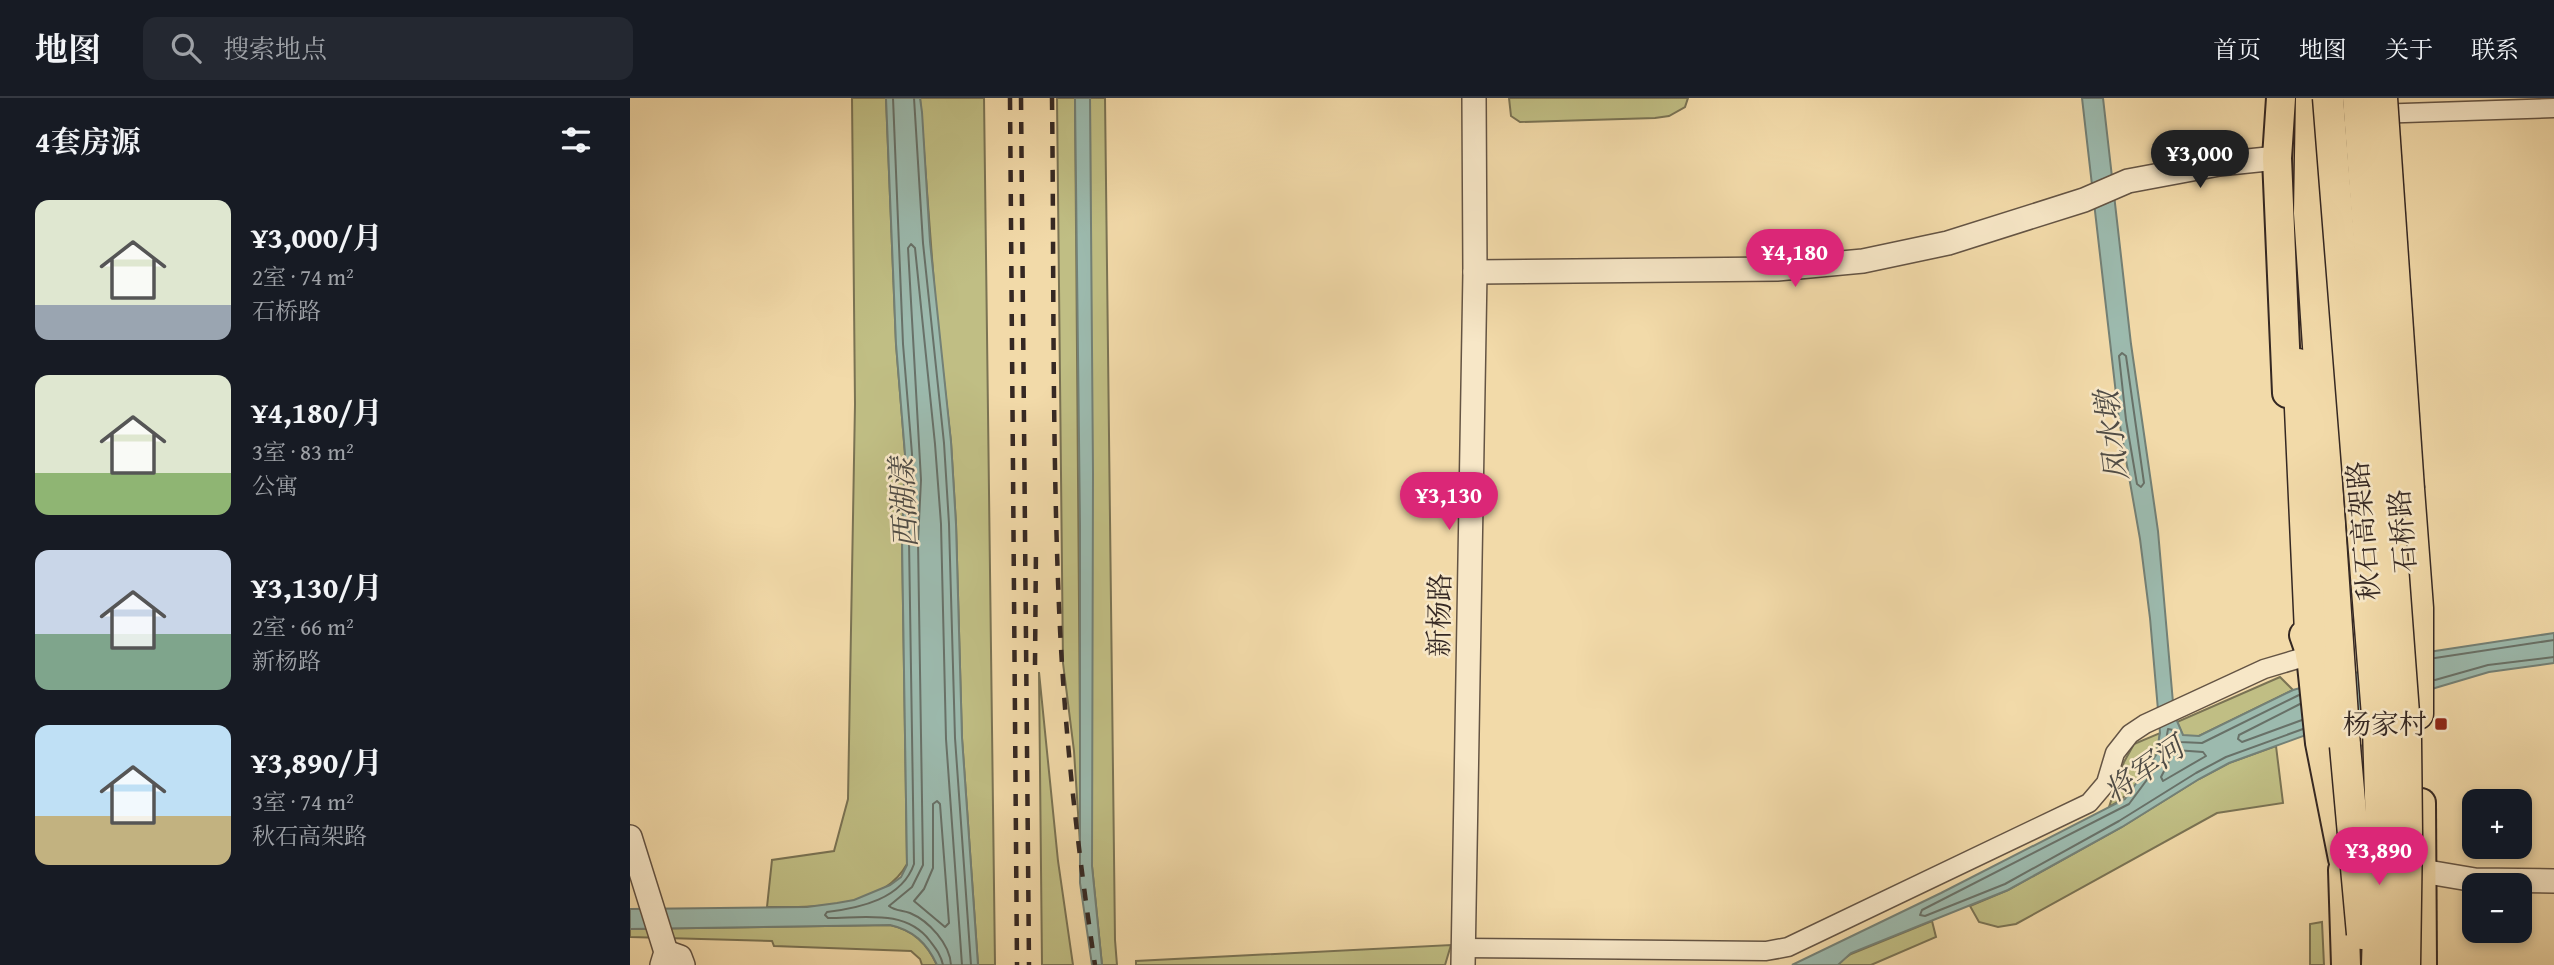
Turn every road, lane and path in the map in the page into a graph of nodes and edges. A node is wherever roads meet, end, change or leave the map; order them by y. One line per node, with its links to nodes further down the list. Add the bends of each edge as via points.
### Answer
1 (1474, 98): 10 (street, 新杨路)
2 (2281, 98): 9 (main road)
3 (2295, 98): 12 (highway, via 2293,256)
4 (2313, 98): 15 (main road, 石桥路, via 2350,634); 21 (highway, bridge, via 2311,247 2344,733)
5 (2328, 98): 22 (highway, 秋石高架路, bridge, via 2378,728)
6 (2370, 102): 7 (street); 11 (main road, 石桥路); 11 (highway, bridge, via 2409,489); 23 (highway, 秋石高架路, bridge, via 2406,740)
7 (2531, 103): 8 (street)
8 (2554, 108)
9 (2277, 158): 10 (street, via 2128,181 1948,243 1863,261 1777,269); 12 (main road, via 2295,608)
10 (1475, 272): 18 (street, 新杨路)
11 (2415, 641): 13 (highway)
12 (2312, 657): 15 (main road, via 2320,743); 18 (street, via 2264,669 2145,724 2115,753 2106,783 2089,803 1788,947)
13 (2418, 708): 16 (main road)
14 (630, 837): 19 (street)
15 (2343, 859): 16 (street); 20 (main road, 石桥路)
16 (2423, 872): 17 (street, via 2475,880); 24 (main road)
17 (2554, 881)
18 (1463, 957)
19 (670, 961)
20 (2346, 965)
21 (2366, 965)
22 (2377, 965)
23 (2404, 965)
24 (2422, 965)

